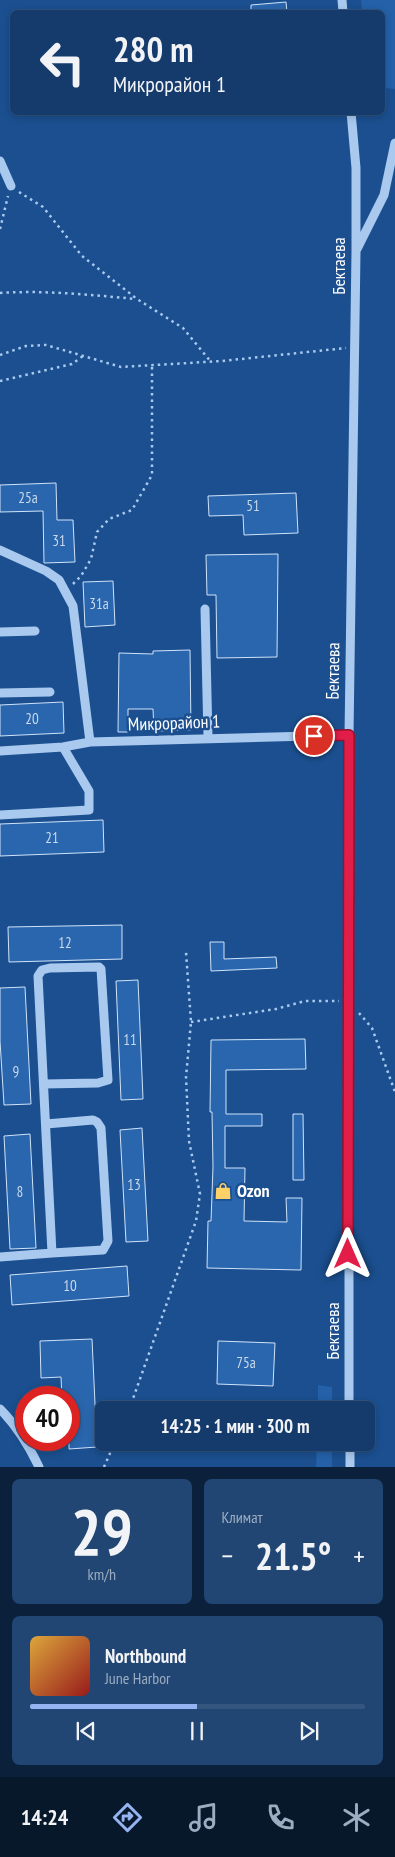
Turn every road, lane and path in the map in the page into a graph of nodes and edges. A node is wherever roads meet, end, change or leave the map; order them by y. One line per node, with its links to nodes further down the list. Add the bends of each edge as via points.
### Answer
1 (351, 115): 6 (street, Бектаева, via 356,168)
2 (395, 143): 6 (street, via 384,194)
3 (0, 162): 4 (street)
4 (11, 186): 5 (path); 8 (path, via 42,207 82,256)
5 (0, 229)
6 (356, 252): 9 (street, Бектаева)
7 (0, 293): 8 (path, via 77,294)
8 (136, 300): 12 (path, via 183,328)
9 (355, 348): 12 (path); 22 (street, Бектаева)
10 (0, 355): 11 (path, via 26,346 46,345)
11 (83, 356): 13 (path, via 121,367); 14 (path, via 72,364)
12 (211, 362): 13 (path)
13 (152, 365): 16 (path, via 152,475 132,510 109,519 97,532 91,559 81,576)
14 (0, 381)
15 (0, 550): 16 (street, via 46,571 59,580)
16 (66, 591): 24 (street, via 74,606)
17 (205, 609): 23 (street)
18 (35, 631): 19 (street)
19 (0, 632)
20 (50, 692): 21 (street)
21 (0, 693)
22 (349, 735): 23 (street, Микрорайон 1); 29 (street, Бектаева)
23 (208, 738): 24 (street, Микрорайон 1)
24 (90, 742): 25 (street, Микрорайон 1)
25 (63, 747): 26 (street, Микрорайон 1); 27 (street, via 89,791 89,810)
26 (0, 751)
27 (0, 815)
28 (186, 952): 30 (path)
29 (349, 1001): 30 (path, via 306,1001 276,1009); 32 (path, via 372,1028); 37 (street, Бектаева)
30 (190, 1022): 36 (path, via 186,1077 189,1141 200,1194 196,1221)
31 (44, 1084): 31 (street, via 38,976 42,970 50,968 99,967 108,1080); 33 (street)
32 (395, 1092)
33 (46, 1124): 34 (street); 34 (street, via 93,1120 101,1128 108,1241 103,1250)
34 (52, 1253): 35 (street)
35 (0, 1257)
36 (132, 1401)
37 (349, 1401)
38 (0, 1409): 41 (street, via 28,1446)
39 (111, 1451): 42 (path)
40 (350, 1451): 43 (street)
41 (39, 1467)
42 (104, 1467)
43 (350, 1467)

